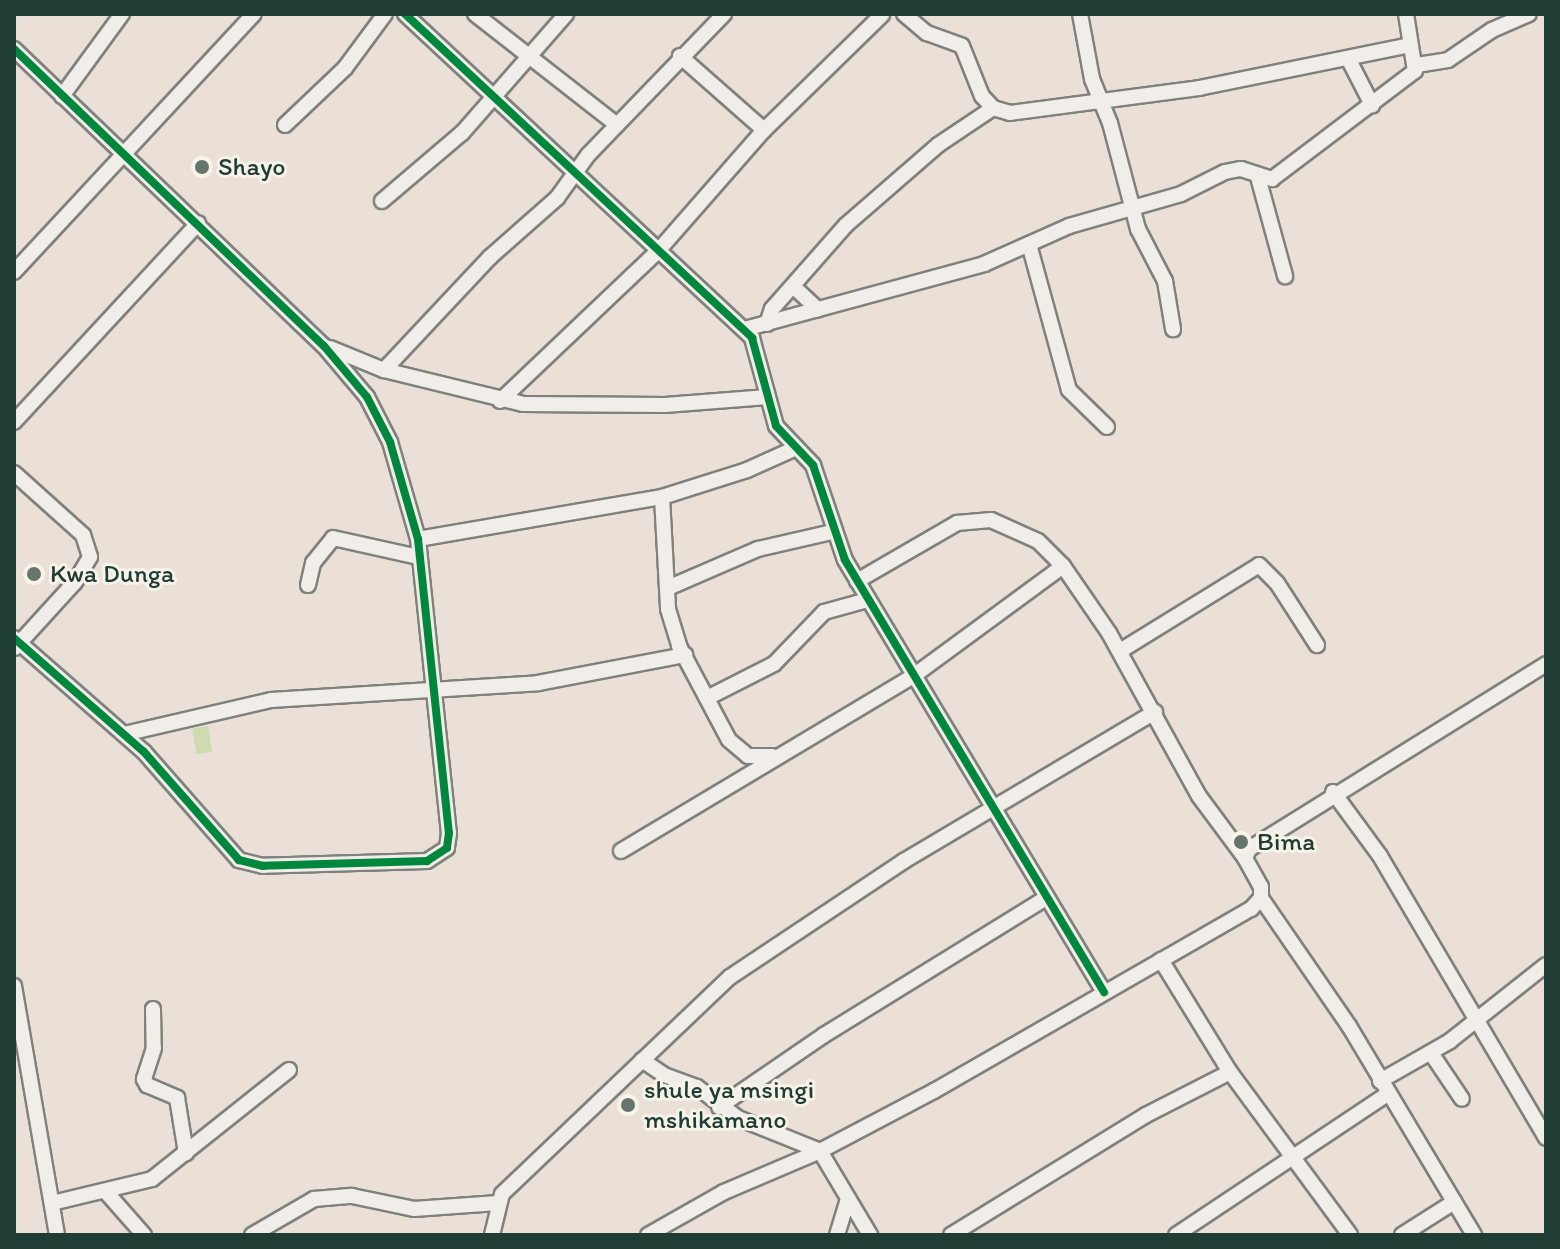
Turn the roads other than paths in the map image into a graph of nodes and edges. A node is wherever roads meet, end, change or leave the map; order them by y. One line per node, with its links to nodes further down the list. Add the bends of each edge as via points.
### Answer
1 (122, 14): 20 (street)
2 (254, 14): 28 (street)
3 (385, 14): 25 (street, via 345,68)
4 (405, 14): 21 (street)
5 (475, 14): 17 (street)
6 (566, 14): 17 (street)
7 (724, 14): 16 (street)
8 (880, 14): 9 (street); 27 (street)
9 (897, 14)
10 (904, 14): 24 (street, via 927,33 962,46 982,96)
11 (1080, 14): 22 (street)
12 (1406, 14): 14 (street)
13 (1529, 14): 19 (street, via 1492,30 1448,60)
14 (1410, 45): 18 (street); 19 (street)
15 (14, 49): 20 (street)
16 (680, 56): 26 (street); 27 (street)
17 (525, 57): 21 (street); 26 (street)
18 (1349, 60): 22 (street, via 1199,88); 23 (street)
19 (1417, 65): 23 (street)
20 (62, 96): 28 (street)
21 (494, 97): 29 (street); 31 (street, via 441,154)
22 (1099, 98): 24 (street, via 1023,112); 32 (street)
23 (1372, 105): 30 (street, via 1272,179)
24 (993, 108): 38 (street, via 938,145 846,225)
25 (285, 125)
26 (617, 125): 29 (street)
27 (764, 130): 35 (street)
28 (125, 151): 33 (street); 36 (street)
29 (576, 172): 35 (street); 44 (street, via 557,198 489,258)
30 (1258, 177): 32 (street, via 1235,170 1181,194); 37 (street)
31 (382, 201)
32 (1132, 205): 34 (street); 42 (street, via 1165,281)
33 (198, 223): 43 (street); 47 (street)
34 (1029, 244): 39 (street, via 976,266); 48 (street, via 1069,390)
35 (658, 251): 41 (street); 46 (street)
36 (14, 272)
37 (1285, 276)
38 (794, 287): 39 (street); 40 (street, via 772,309)
39 (818, 309): 40 (street)
40 (767, 324): 41 (street)
41 (745, 329): 45 (street, via 757,346)
42 (1173, 329)
43 (324, 346): 44 (street); 53 (street, via 349,372 385,433)
44 (384, 370): 46 (street)
45 (768, 397): 46 (street, via 559,407); 49 (street, via 780,432)
46 (500, 401)
47 (14, 422)
48 (1107, 427)
49 (796, 448): 51 (street); 52 (street, via 813,465)
50 (14, 473): 60 (street, via 71,523 90,548 90,563)
51 (662, 497): 53 (street); 58 (street)
52 (832, 532): 56 (street); 58 (street, via 758,549)
53 (418, 539): 54 (street)
54 (419, 557): 57 (street, via 333,538 313,563); 66 (street)
55 (1063, 566): 56 (street, via 1019,529 978,520 938,531); 62 (street); 65 (street)
56 (857, 581): 59 (street)
57 (308, 585)
58 (670, 587): 63 (street, via 668,614)
59 (868, 600): 65 (street); 67 (street, via 824,612 774,664)
60 (16, 643): 69 (street)
61 (1317, 645): 62 (street, via 1277,583 1259,565)
62 (1120, 651): 68 (street)
63 (685, 655): 66 (street, via 538,683); 67 (street)
64 (1543, 670): 71 (street)
65 (912, 677): 70 (street); 72 (street)
66 (431, 687): 69 (street, via 260,701); 69 (street, via 449,840 444,852 427,861 248,864 231,853)
67 (707, 698): 70 (street, via 741,751)
68 (1155, 712): 72 (street); 74 (street, via 1199,796)
69 (124, 734)
70 (774, 756): 73 (street)
71 (1333, 792): 74 (street, via 1249,849); 83 (street, via 1380,856)
72 (993, 807): 75 (street); 85 (street, via 739,971)
73 (621, 851)
74 (1245, 858): 76 (street, via 1261,887)
75 (1046, 898): 80 (street); 90 (street, via 824,1035)
76 (1261, 898): 77 (street, via 1251,909); 88 (street)
77 (1161, 960): 80 (street); 87 (street)
78 (1546, 965): 83 (street)
79 (14, 986): 82 (street)
80 (1104, 992): 93 (street)
81 (153, 1009): 94 (street, via 154,1048 144,1079 177,1098)
82 (19, 1021): 100 (street)
83 (1476, 1022): 84 (street); 92 (street)
84 (1431, 1053): 88 (street); 89 (street)
85 (642, 1060): 90 (street, via 697,1087); 101 (street)
86 (289, 1070): 94 (street)
87 (1230, 1072): 95 (street); 109 (street, via 1146,1115)
88 (1384, 1087): 95 (street); 99 (street)
89 (1462, 1099)
90 (719, 1107): 91 (street)
91 (783, 1133): 93 (street); 96 (street)
92 (1546, 1138)
93 (820, 1151): 96 (street); 98 (street)
94 (186, 1153): 97 (street, via 145,1183)
95 (1292, 1158): 110 (street); 111 (street)
96 (794, 1162): 106 (street, via 724,1192)
97 (107, 1193): 100 (street); 103 (street)
98 (848, 1198): 107 (street); 108 (street)
99 (1454, 1202): 112 (street); 113 (street)
100 (52, 1203): 102 (street)
101 (498, 1203): 104 (street, via 414,1209 352,1196 314,1199); 105 (street)
102 (57, 1235)
103 (144, 1235)
104 (252, 1235)
105 (492, 1235)
106 (648, 1235)
107 (837, 1235)
108 (870, 1235)
109 (951, 1235)
110 (1176, 1235)
111 (1350, 1235)
112 (1402, 1235)
113 (1474, 1235)

